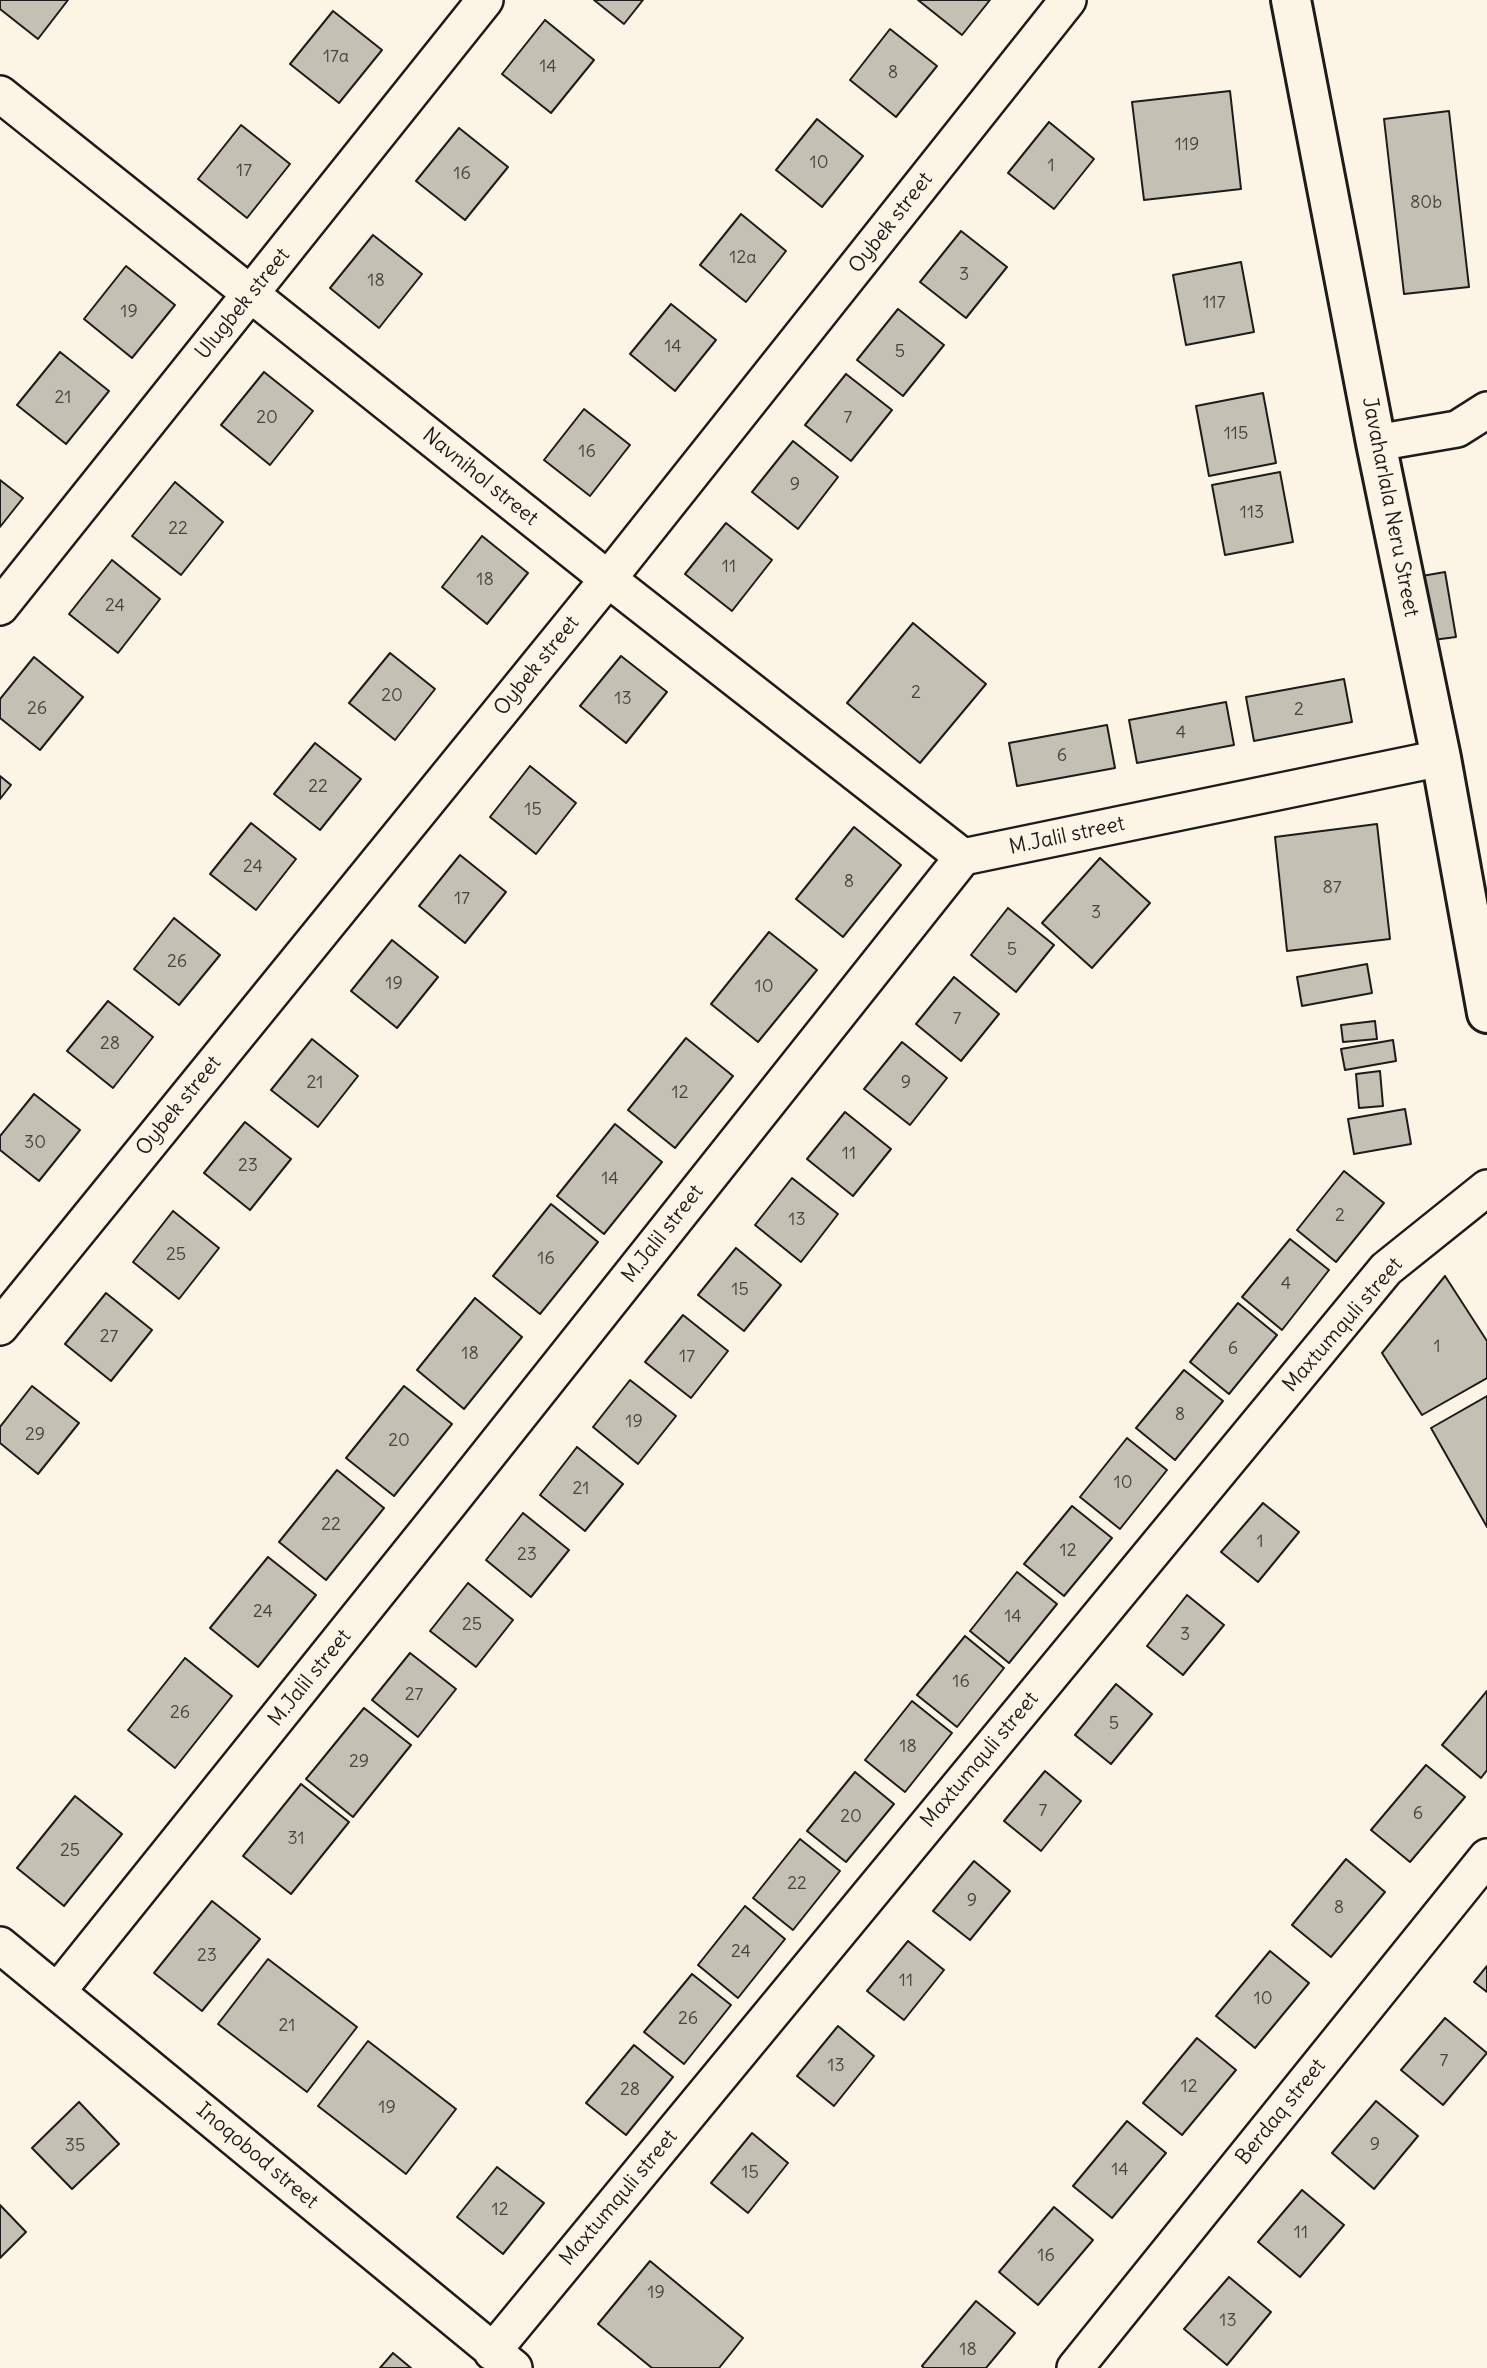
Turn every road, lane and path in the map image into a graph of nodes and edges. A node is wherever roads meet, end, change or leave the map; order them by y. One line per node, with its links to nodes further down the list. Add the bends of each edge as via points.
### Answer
1 (485, 0): 5 (street, Ulugbek street)
2 (1068, 0): 8 (street, Oybek street)
3 (1291, 0): 7 (street, Javaharlala Neru Street)
4 (0, 94): 5 (street, Navnihol street)
5 (251, 294): 8 (street, Navnihol street); 9 (street, Ulugbek street)
6 (1487, 410): 7 (street, via 1457,429)
7 (1376, 443): 10 (street, Javaharlala Neru Street)
8 (608, 579): 11 (street, Navnihol street); 14 (street, Oybek street)
9 (0, 607)
10 (1441, 758): 11 (street, M.Jalil street); 12 (street, Javaharlala Neru Street)
11 (962, 857): 17 (street, M.Jalil street)
12 (1487, 1010)
13 (1487, 1188): 18 (street, Maxtumquli street, via 1386,1269)
14 (0, 1327)
15 (1487, 1857): 19 (street, Berdaq street)
16 (0, 1945): 17 (street, Inoqobod street)
17 (57, 1992): 18 (street, Inoqobod street)
18 (507, 2364)
19 (1075, 2368)

